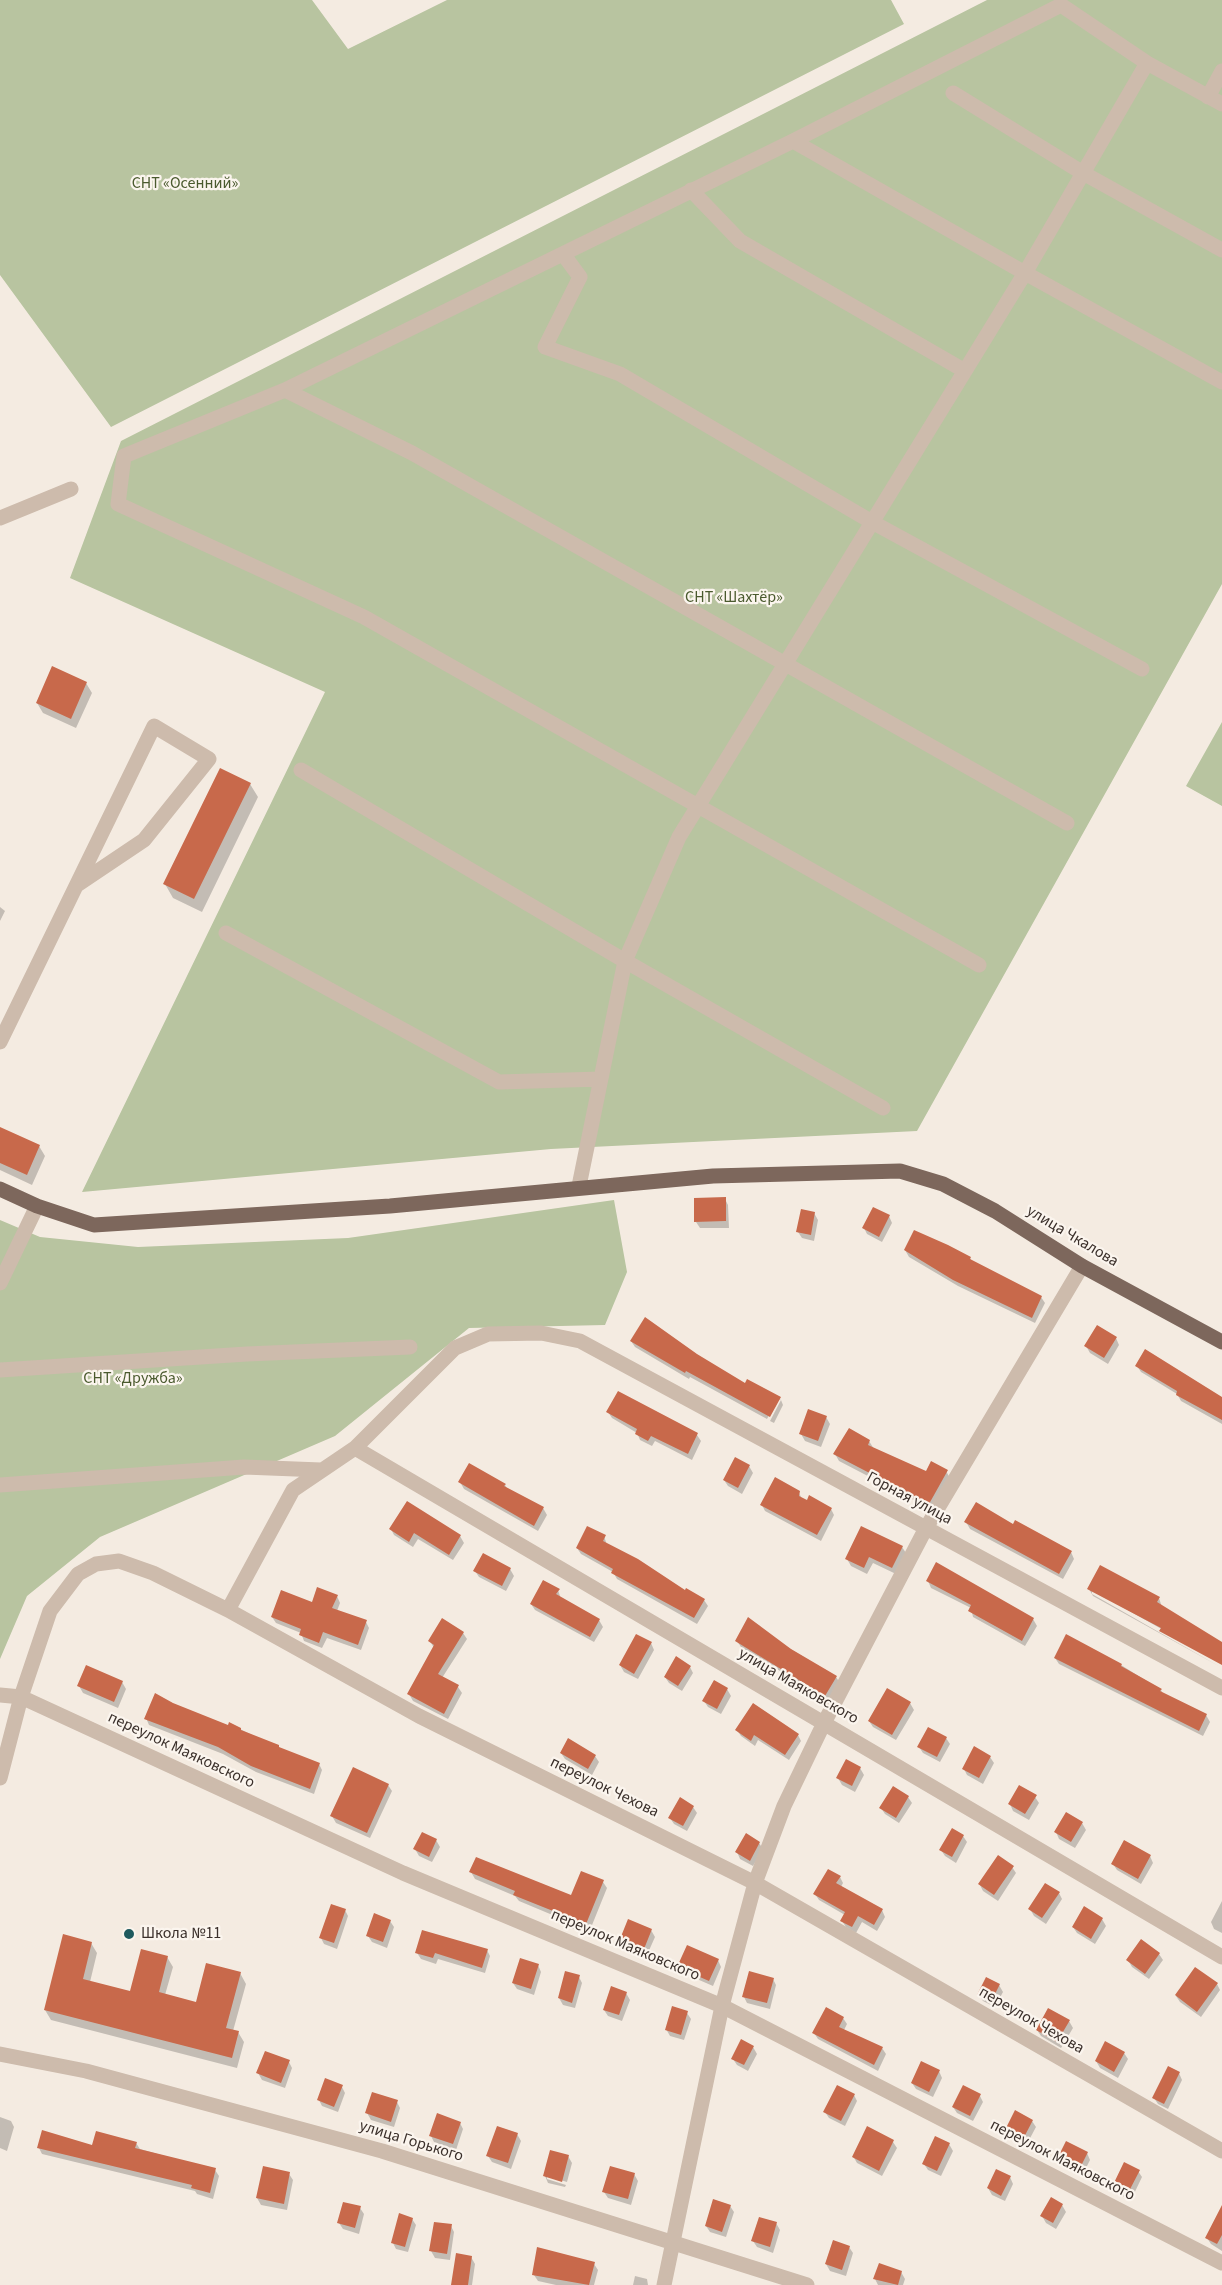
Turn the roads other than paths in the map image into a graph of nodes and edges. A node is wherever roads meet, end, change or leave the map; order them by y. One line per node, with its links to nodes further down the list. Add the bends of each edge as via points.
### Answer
1 (1147, 63): 4 (street); 5 (street, via 1061,5); 6 (street)
2 (1222, 71): 4 (street)
3 (953, 93): 6 (street)
4 (1215, 101)
5 (793, 141): 7 (street); 10 (street)
6 (1083, 173): 8 (street); 10 (street)
7 (691, 190): 9 (street); 11 (street, via 740,241)
8 (1222, 250)
9 (563, 254): 13 (street); 16 (street, via 580,278 545,348 620,374)
10 (1025, 273): 11 (street); 12 (street)
11 (965, 371): 16 (street)
12 (1222, 382)
13 (285, 390): 17 (street, via 412,453); 20 (street, via 124,456 118,504 364,617)
14 (71, 489): 15 (street)
15 (0, 518)
16 (872, 522): 17 (street); 18 (street)
17 (785, 664): 20 (street); 21 (street)
18 (1142, 669)
19 (301, 770): 24 (street)
20 (698, 806): 24 (street, via 679,837); 25 (street)
21 (1067, 823)
22 (76, 885): 22 (street, via 154,726 209,759 144,840); 26 (street)
23 (226, 933): 27 (street, via 499,1082)
24 (625, 961): 27 (street); 28 (street)
25 (979, 965)
26 (0, 1042)
27 (601, 1079): 29 (street)
28 (883, 1108)
29 (579, 1186): 31 (main road, улица Чкалова, via 390,1206 94,1225); 32 (main road, улица Чкалова, via 713,1176 900,1171 943,1184 995,1211)
30 (0, 1189): 31 (main road, улица Чкалова)
31 (37, 1206): 33 (street)
32 (1082, 1266): 34 (main road, улица Чкалова); 40 (street)
33 (0, 1283)
34 (1222, 1342)
35 (410, 1347): 36 (street)
36 (0, 1370)
37 (355, 1449): 38 (street, Горная улица); 40 (street, Горная улица, via 455,1348 488,1334 541,1333 580,1341); 45 (street, улица Маяковского)
38 (321, 1470): 39 (street, via 244,1467); 41 (street, Горная улица, via 292,1490)
39 (0, 1485)
40 (926, 1528): 42 (street, Горная улица); 45 (street)
41 (228, 1610): 44 (street, переулок Чехова, via 119,1561 96,1564 78,1574 50,1611); 47 (street, переулок Чехова, via 419,1716)
42 (1222, 1688)
43 (0, 1695): 44 (street, переулок Маяковского)
44 (21, 1698): 46 (street, переулок Чехова); 49 (street, переулок Маяковского, via 403,1874)
45 (824, 1723): 47 (street, via 784,1806); 48 (street, улица Маяковского)
46 (0, 1778)
47 (755, 1883): 49 (street); 51 (street, переулок Чехова)
48 (1222, 1957)
49 (722, 2006): 52 (street); 53 (street, переулок Маяковского)
50 (0, 2054): 52 (street, улица Горького, via 86,2071 381,2151)
51 (1222, 2151)
52 (672, 2241): 54 (street); 55 (street, улица Горького)
53 (1222, 2263)
54 (664, 2285)
55 (807, 2285)

